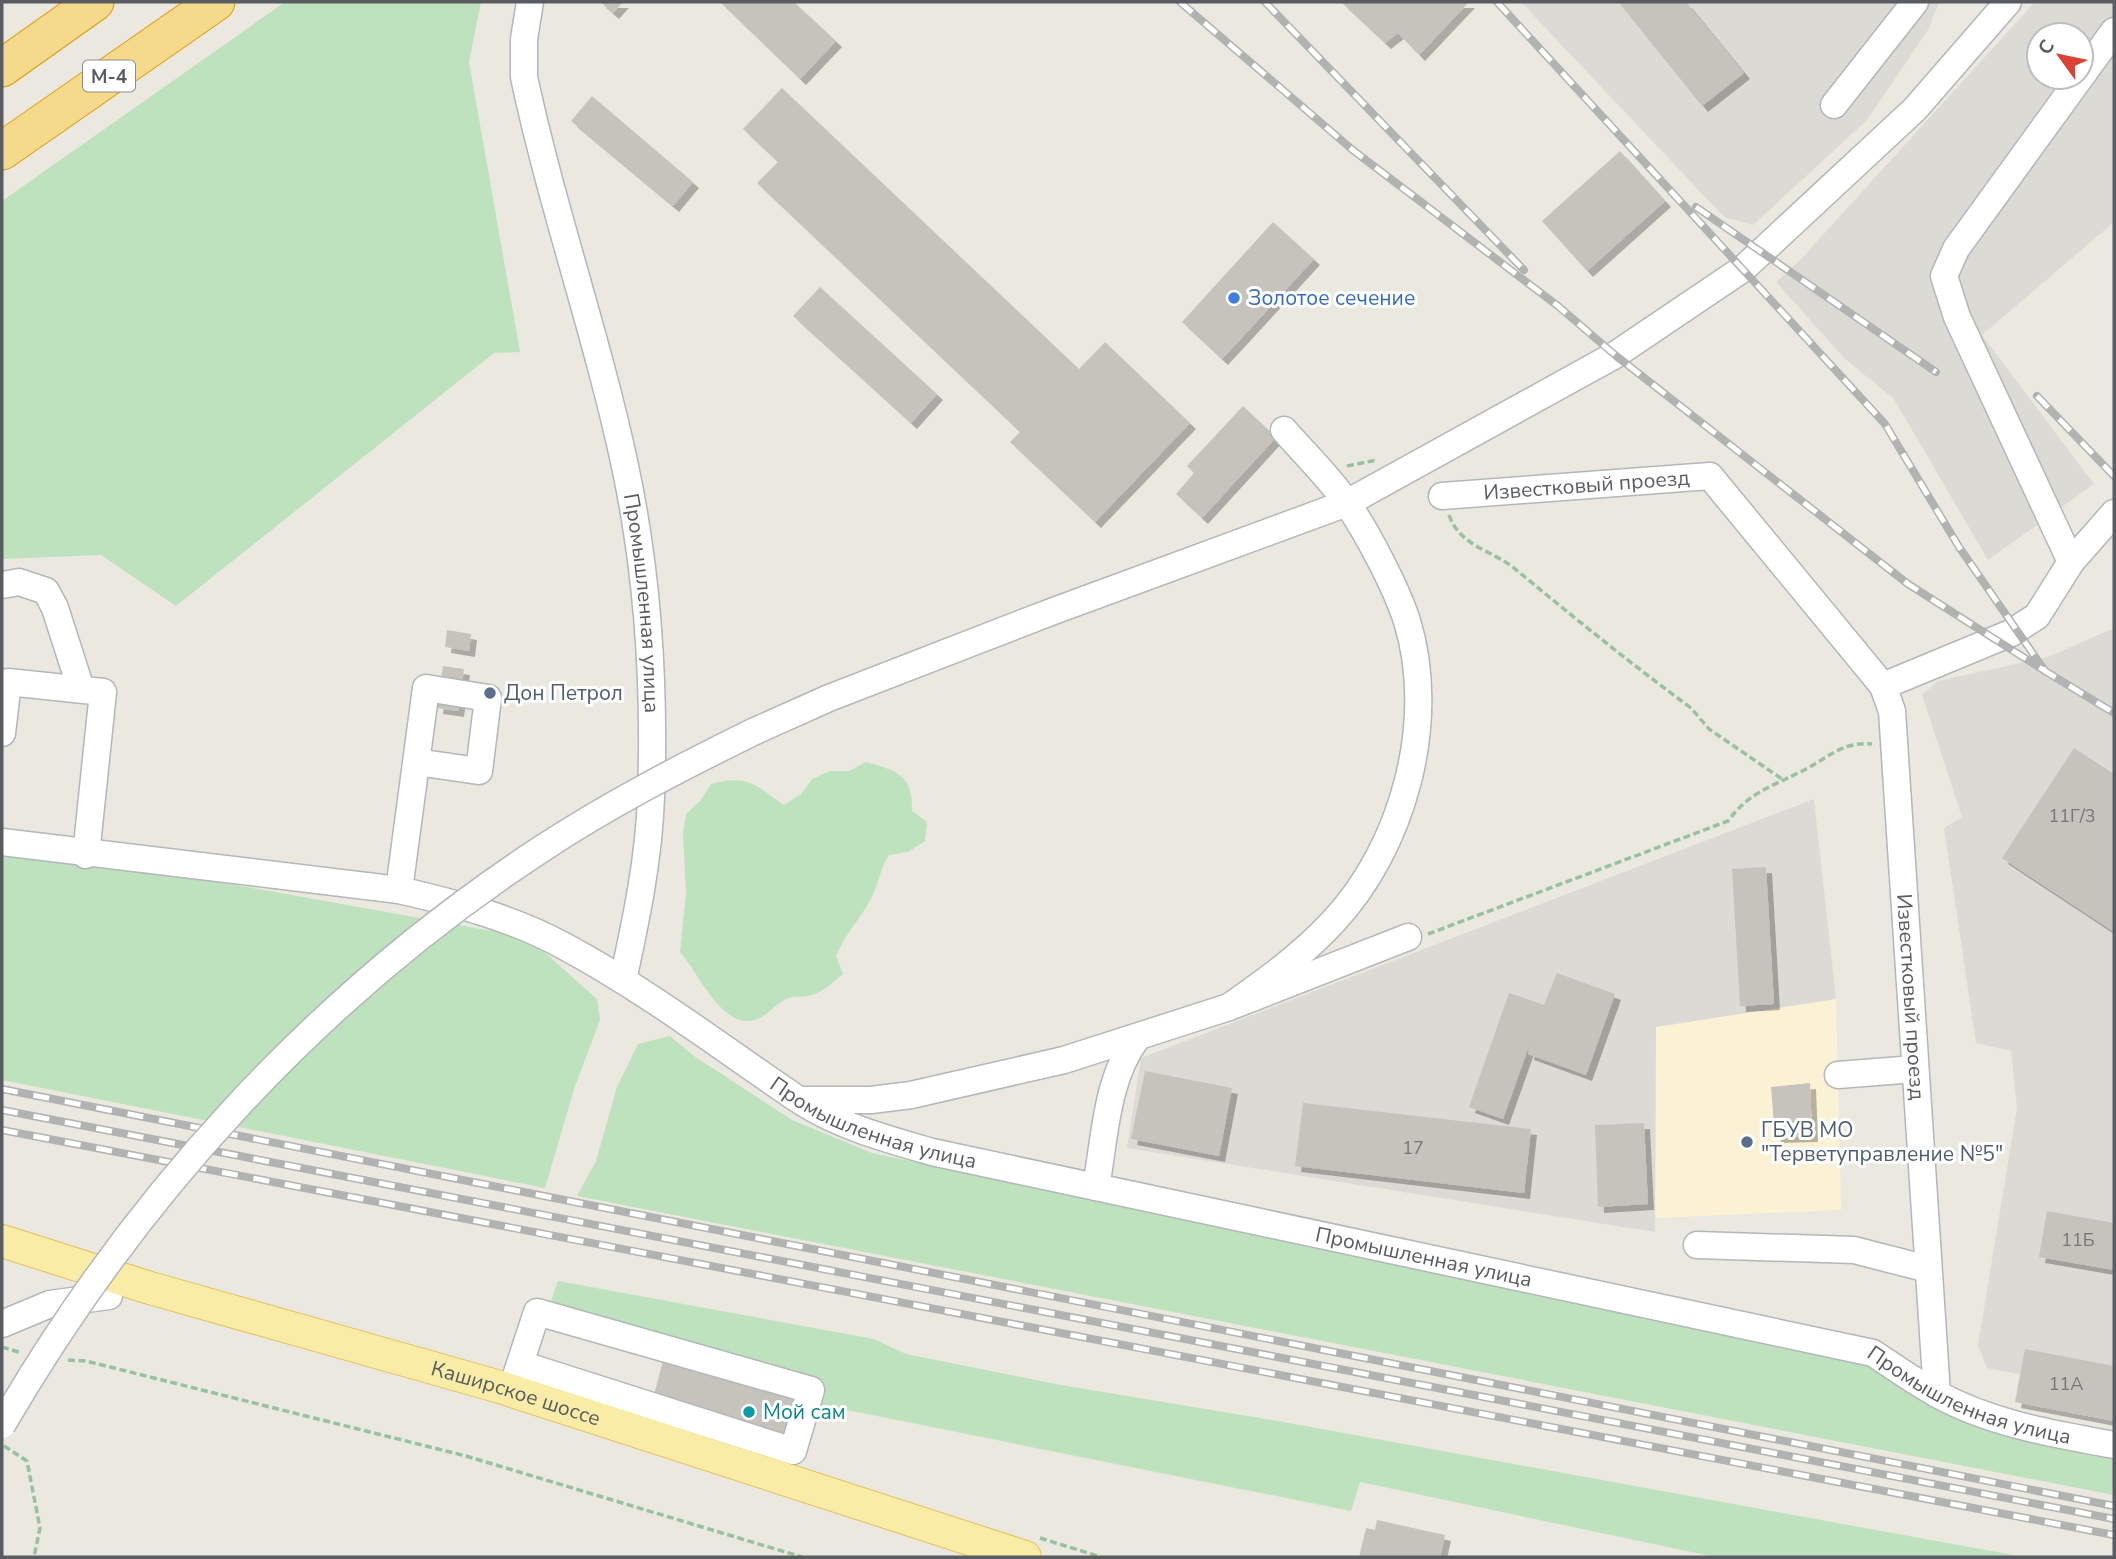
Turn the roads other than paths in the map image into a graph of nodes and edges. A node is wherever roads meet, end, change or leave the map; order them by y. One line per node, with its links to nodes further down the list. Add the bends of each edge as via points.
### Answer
1 (95, 2): 7 (highway)
2 (216, 2): 9 (highway, М-4)
3 (530, 2): 24 (street, Промышленная улица, via 524,77 625,466 651,665 651,799 644,869)
4 (1915, 2): 8 (street)
5 (2008, 2): 12 (street, via 1914,109 1744,268 1615,355)
6 (2114, 31): 14 (street, via 1956,249 1944,276 1957,317)
7 (2, 68)
8 (1835, 106)
9 (2, 151)
10 (1284, 430): 12 (street)
11 (1442, 496): 16 (street, Известковый проезд, via 1710,476)
12 (1347, 503): 25 (street, via 1395,590 1407,622 1416,673 1416,724 1407,783 1391,831 1368,875 1333,922 1289,965); 39 (street, bridge, via 829,698 661,777 540,849 427,932 330,1015 230,1114 150,1205 77,1305)
13 (2114, 513): 14 (street)
14 (2071, 562): 16 (street, via 2037,615 2017,630)
15 (2, 584): 17 (street, via 19,582 46,592)
16 (1883, 686): 27 (street, Известковый проезд, via 1892,711)
17 (81, 689): 18 (street, via 8,682); 21 (street, via 103,692)
18 (3, 720)
19 (416, 762): 22 (street)
20 (2, 842): 21 (street)
21 (86, 855): 22 (street)
22 (399, 890): 24 (street, via 511,922)
23 (1408, 937): 25 (street)
24 (623, 980): 29 (street, Промышленная улица)
25 (1229, 1007): 26 (street)
26 (1137, 1038): 29 (street, via 911,1095); 30 (street, via 1115,1076)
27 (1915, 1069): 28 (street); 34 (street, Известковый проезд)
28 (1838, 1075)
29 (798, 1100): 30 (street, Промышленная улица, via 879,1136 932,1152)
30 (1097, 1187): 38 (street, Промышленная улица, via 1873,1353)
31 (2, 1241): 37 (main road, Каширское шоссе, via 149,1288)
32 (1697, 1245): 34 (street, via 1854,1250)
33 (2, 1263): 35 (main road, Каширское шоссе)
34 (1928, 1269): 38 (street, Известковый проезд)
35 (108, 1296): 36 (street, via 50,1304); 41 (main road, Каширское шоссе, via 490,1404)
36 (2, 1324)
37 (516, 1377): 37 (street, via 537,1312 811,1390 793,1451); 42 (main road, Каширское шоссе)
38 (1937, 1394): 40 (street, Промышленная улица, via 2035,1430)
39 (2, 1425)
40 (2114, 1445)
41 (959, 1557)
42 (1025, 1557)

